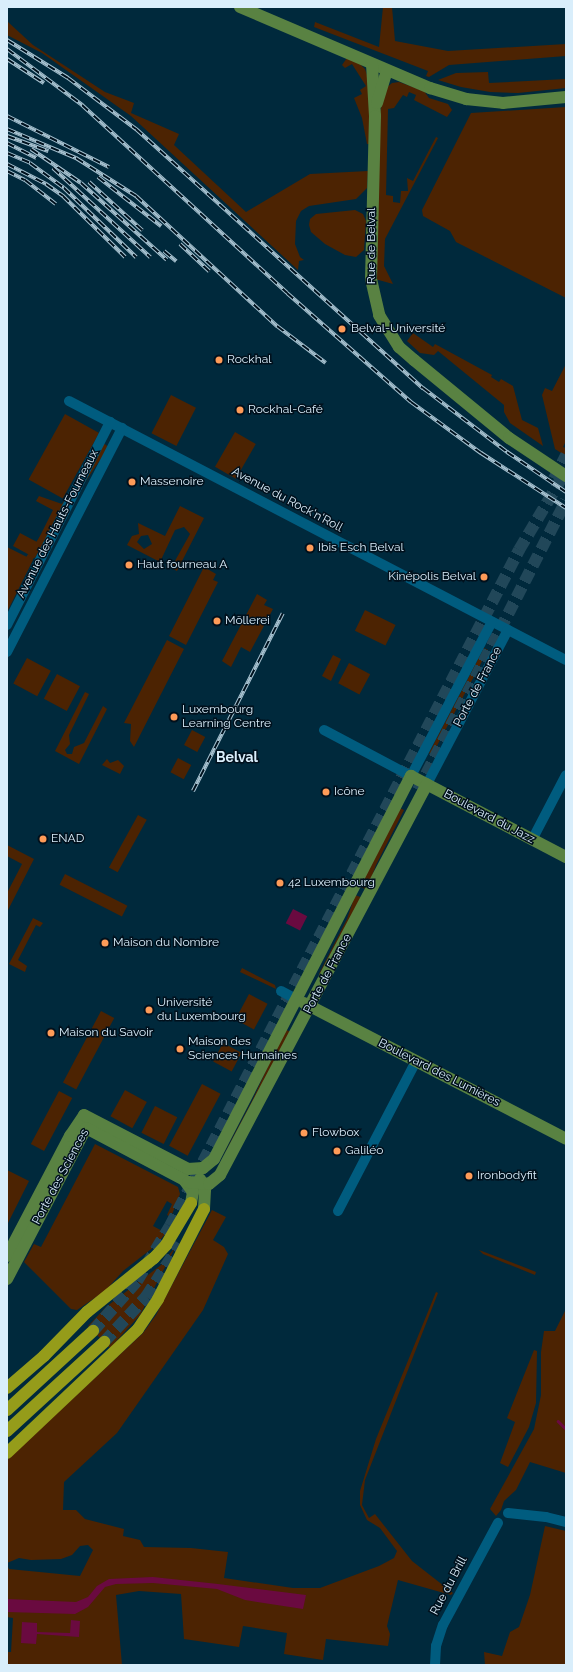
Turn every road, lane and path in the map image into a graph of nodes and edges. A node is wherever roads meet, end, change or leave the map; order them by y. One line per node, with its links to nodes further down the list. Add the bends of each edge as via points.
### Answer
1 (240, 7): 2 (main road)
2 (372, 64): 3 (main road); 7 (main road, Rue de Belval)
3 (387, 70): 4 (main road); 5 (main road, Rue de Belval)
4 (409, 79): 5 (main road, via 393,79); 6 (main road, via 466,99 523,102)
5 (382, 88): 7 (main road, Rue de Belval)
6 (566, 98)
7 (375, 116): 11 (main road, Rue de Belval, via 371,278 379,315 400,347 522,447)
8 (69, 401): 9 (street, Avenue du Rock'n'Roll)
9 (110, 422): 10 (street, Avenue du Rock'n'Roll); 13 (street, Avenue des Hauts-Fourneaux)
10 (122, 428): 12 (street, Avenue du Rock'n'Roll); 15 (street, Avenue des Hauts-Fourneaux)
11 (566, 476)
12 (492, 622): 14 (street, Avenue du Rock'n'Roll); 19 (street, Porte de France)
13 (7, 625)
14 (508, 630): 16 (street, Avenue du Rock'n'Roll); 20 (street, Porte de France)
15 (7, 652)
16 (566, 660)
17 (324, 730): 19 (street)
18 (566, 775): 21 (street)
19 (411, 776): 20 (main road, Boulevard du Jazz); 24 (main road, Porte de France)
20 (427, 784): 21 (main road, Boulevard du Jazz); 25 (main road, Porte de France)
21 (532, 840): 22 (main road, Boulevard du Jazz)
22 (566, 858)
23 (281, 991): 24 (street)
24 (296, 999): 25 (main road); 29 (main road, Porte de France)
25 (311, 1007): 26 (main road, Boulevard des Lumières); 30 (main road, Porte de France)
26 (416, 1062): 28 (main road, Boulevard des Lumières); 35 (street)
27 (85, 1124): 31 (main road); 36 (main road, Porte des Sciences); 37 (main road, Porte des Sciences)
28 (566, 1140)
29 (214, 1159): 31 (main road, via 203,1168); 32 (main road, Porte de France)
30 (224, 1170): 32 (main road, Porte de France, via 216,1180); 34 (main road)
31 (185, 1174): 32 (main road); 33 (main road, via 192,1189)
32 (202, 1184): 33 (main road, Porte de France); 34 (main road, via 206,1196)
33 (191, 1203): 40 (highway, via 166,1246 87,1312 44,1356)
34 (204, 1209): 43 (highway, via 158,1299 138,1329)
35 (338, 1211)
36 (7, 1256)
37 (7, 1279)
38 (93, 1331): 41 (highway)
39 (104, 1342): 42 (highway)
40 (7, 1388)
41 (7, 1410)
42 (7, 1432)
43 (7, 1453)
44 (508, 1513): 45 (street)
45 (566, 1522)
46 (498, 1523): 47 (street, Rue du Brill, via 443,1625 436,1646)
47 (435, 1665)

